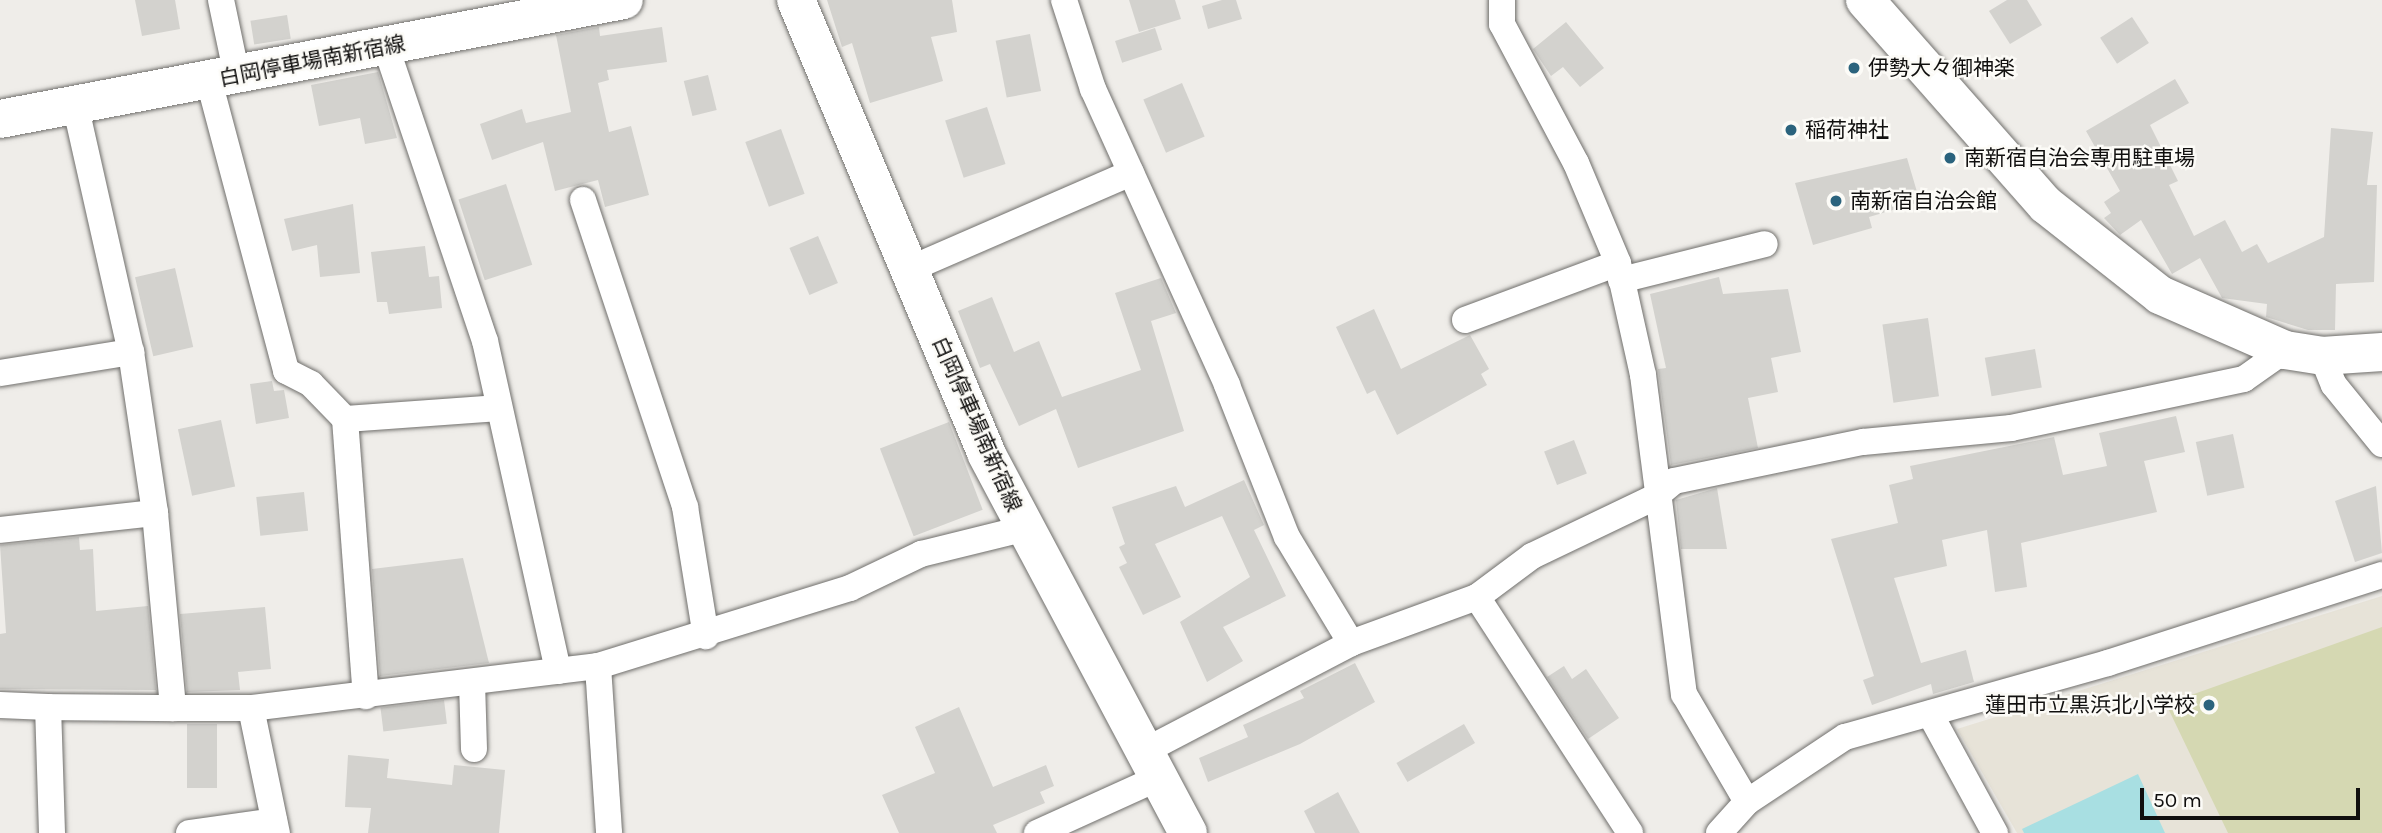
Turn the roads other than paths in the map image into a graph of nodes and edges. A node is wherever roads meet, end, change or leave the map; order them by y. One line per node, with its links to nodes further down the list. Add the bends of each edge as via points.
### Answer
1 (221, 0): 8 (street)
2 (624, 0): 7 (main road, 白岡停車場南新宿線)
3 (796, 0): 14 (main road, 白岡停車場南新宿線)
4 (1064, 0): 11 (street, via 1093,89)
5 (1502, 0): 15 (street, via 1502,24 1576,163)
6 (1865, 0): 19 (main road, via 2046,205 2095,250 2204,319)
7 (386, 47): 8 (main road, 白岡停車場南新宿線); 21 (street, via 485,341)
8 (223, 78): 9 (main road, 白岡停車場南新宿線); 22 (street, via 286,371 311,384)
9 (75, 104): 10 (main road, 白岡停車場南新宿線); 17 (street)
10 (0, 120)
11 (1131, 173): 14 (street); 31 (street, via 1287,537)
12 (583, 200): 30 (street, via 685,507)
13 (1765, 244): 15 (street)
14 (910, 269): 26 (main road, 白岡停車場南新宿線)
15 (1619, 272): 16 (street); 24 (street, via 1643,376)
16 (1465, 320)
17 (131, 352): 20 (street); 25 (street)
18 (2382, 352): 19 (main road)
19 (2304, 353): 23 (street); 24 (street, via 2244,379 2011,428 1863,442 1674,481)
20 (0, 373)
21 (497, 408): 22 (street); 33 (street)
22 (345, 419): 35 (street)
23 (2382, 444)
24 (1655, 497): 29 (street, via 1532,556); 43 (street, via 1684,694)
25 (155, 513): 27 (street); 38 (street)
26 (1023, 529): 30 (street, via 921,554 850,588); 42 (main road, 白岡停車場南新宿線)
27 (0, 530)
28 (2382, 575): 40 (street)
29 (1477, 597): 31 (street); 50 (street)
30 (706, 636): 32 (street)
31 (1351, 643): 42 (street)
32 (598, 666): 33 (street); 47 (street)
33 (558, 671): 34 (street)
34 (472, 682): 35 (street); 41 (street)
35 (366, 696): 39 (street)
36 (0, 705): 37 (street)
37 (48, 707): 38 (street); 45 (street)
38 (173, 708): 39 (street)
39 (251, 708): 44 (street)
40 (1930, 714): 43 (street, via 1845,737); 52 (street)
41 (474, 749)
42 (1149, 766): 48 (street); 49 (main road, 白岡停車場南新宿線)
43 (1747, 802): 51 (street)
44 (275, 827): 46 (street)
45 (52, 833)
46 (189, 833)
47 (610, 833)
48 (1037, 833)
49 (1188, 833)
50 (1630, 833)
51 (1719, 833)
52 (1995, 833)

